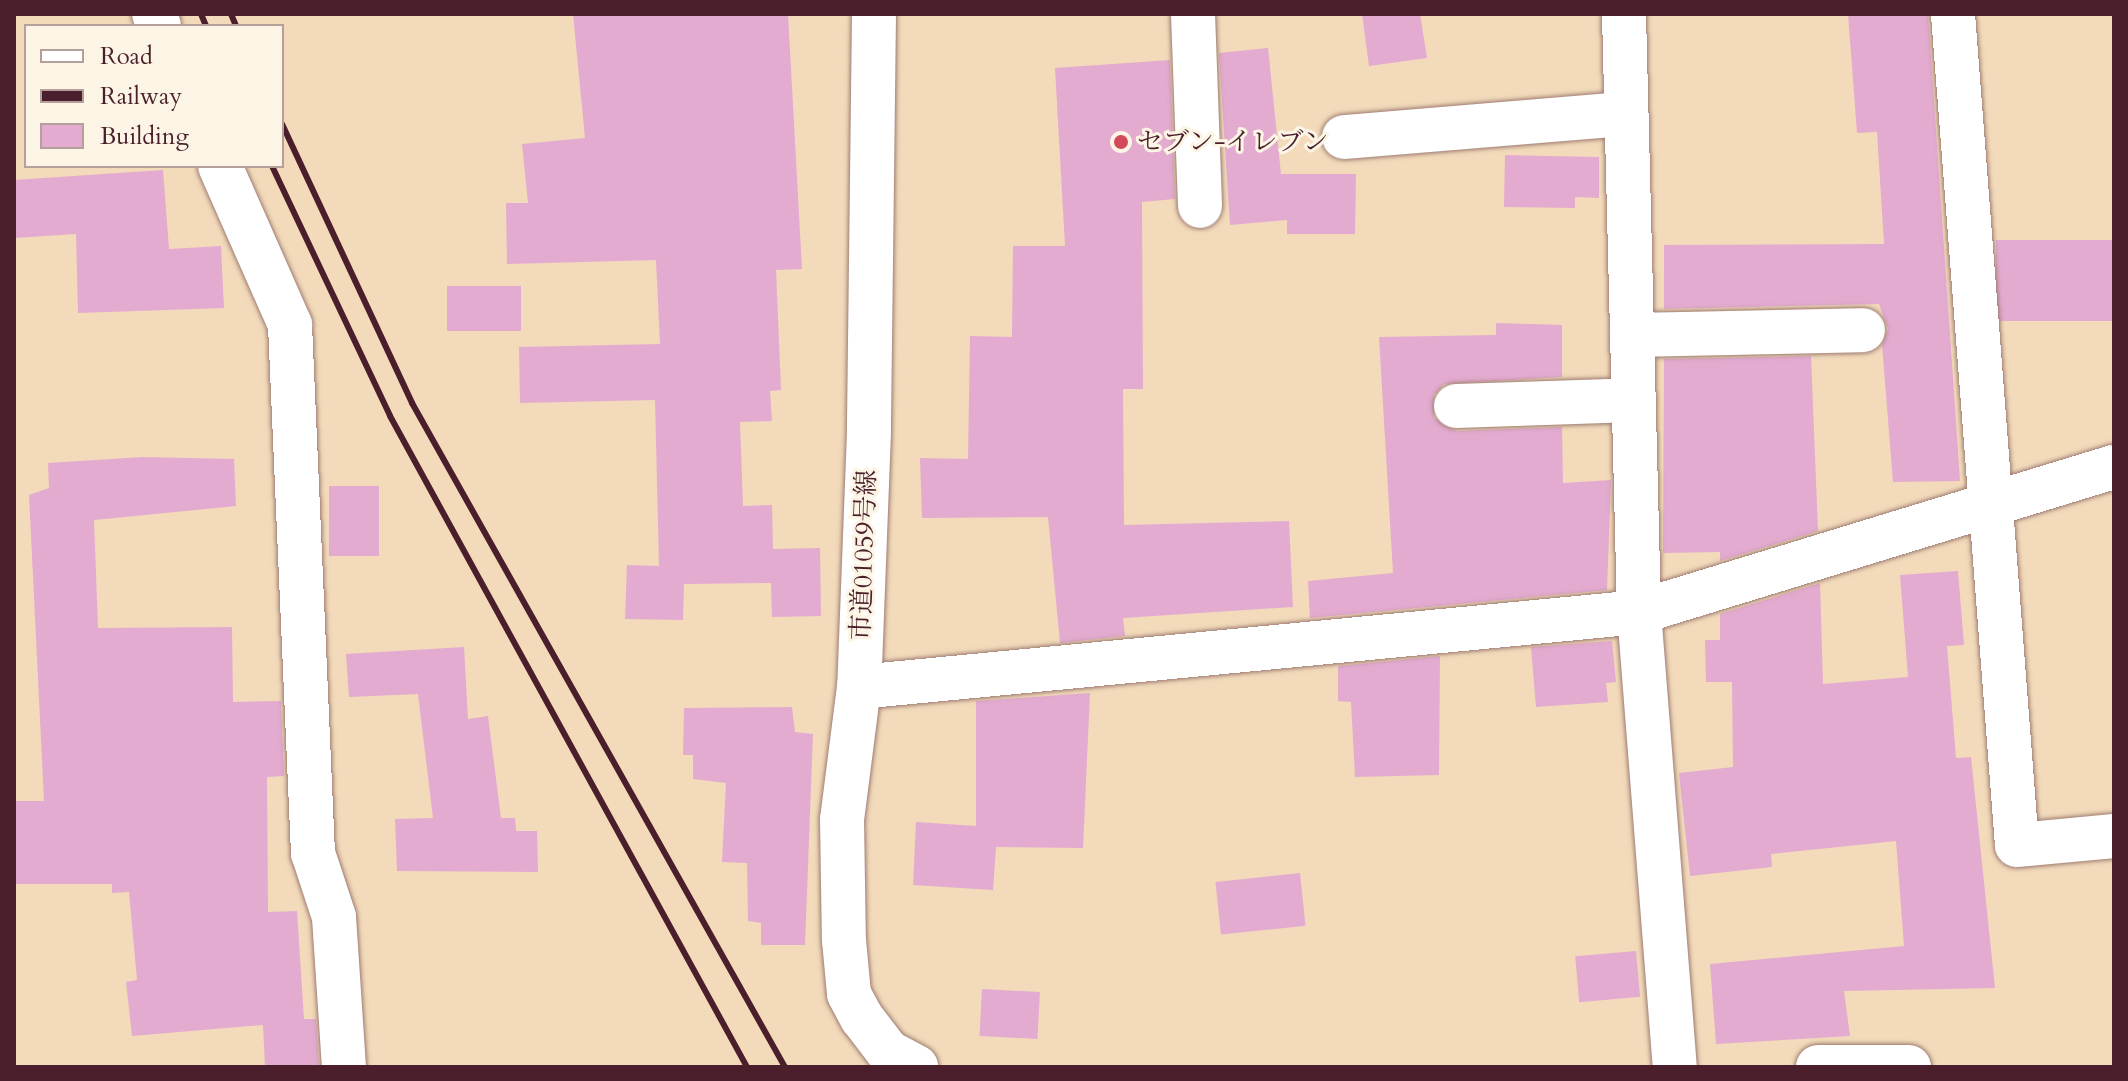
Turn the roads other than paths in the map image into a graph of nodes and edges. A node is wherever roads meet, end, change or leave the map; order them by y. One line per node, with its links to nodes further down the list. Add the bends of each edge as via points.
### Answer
1 (874, 14): 16 (street, 市道01059号線)
2 (1193, 14): 8 (street)
3 (1624, 14): 5 (street)
4 (1953, 14): 14 (street)
5 (1626, 114): 6 (street); 10 (street)
6 (1344, 137)
7 (221, 168): 18 (street, via 290,325 313,853 334,917)
8 (1200, 206)
9 (1863, 330): 10 (street)
10 (1632, 335): 11 (street)
11 (1634, 400): 12 (street); 15 (street)
12 (1456, 406)
13 (2114, 467): 14 (street)
14 (1987, 506): 15 (street); 17 (street, via 2017,845)
15 (1639, 612): 16 (street); 20 (street)
16 (859, 687): 19 (street, 市道01059号線, via 842,819 849,994 888,1052)
17 (2114, 836)
18 (344, 1067)
19 (916, 1067)
20 (1675, 1067)
21 (1818, 1067): 22 (street)
22 (1909, 1067)

